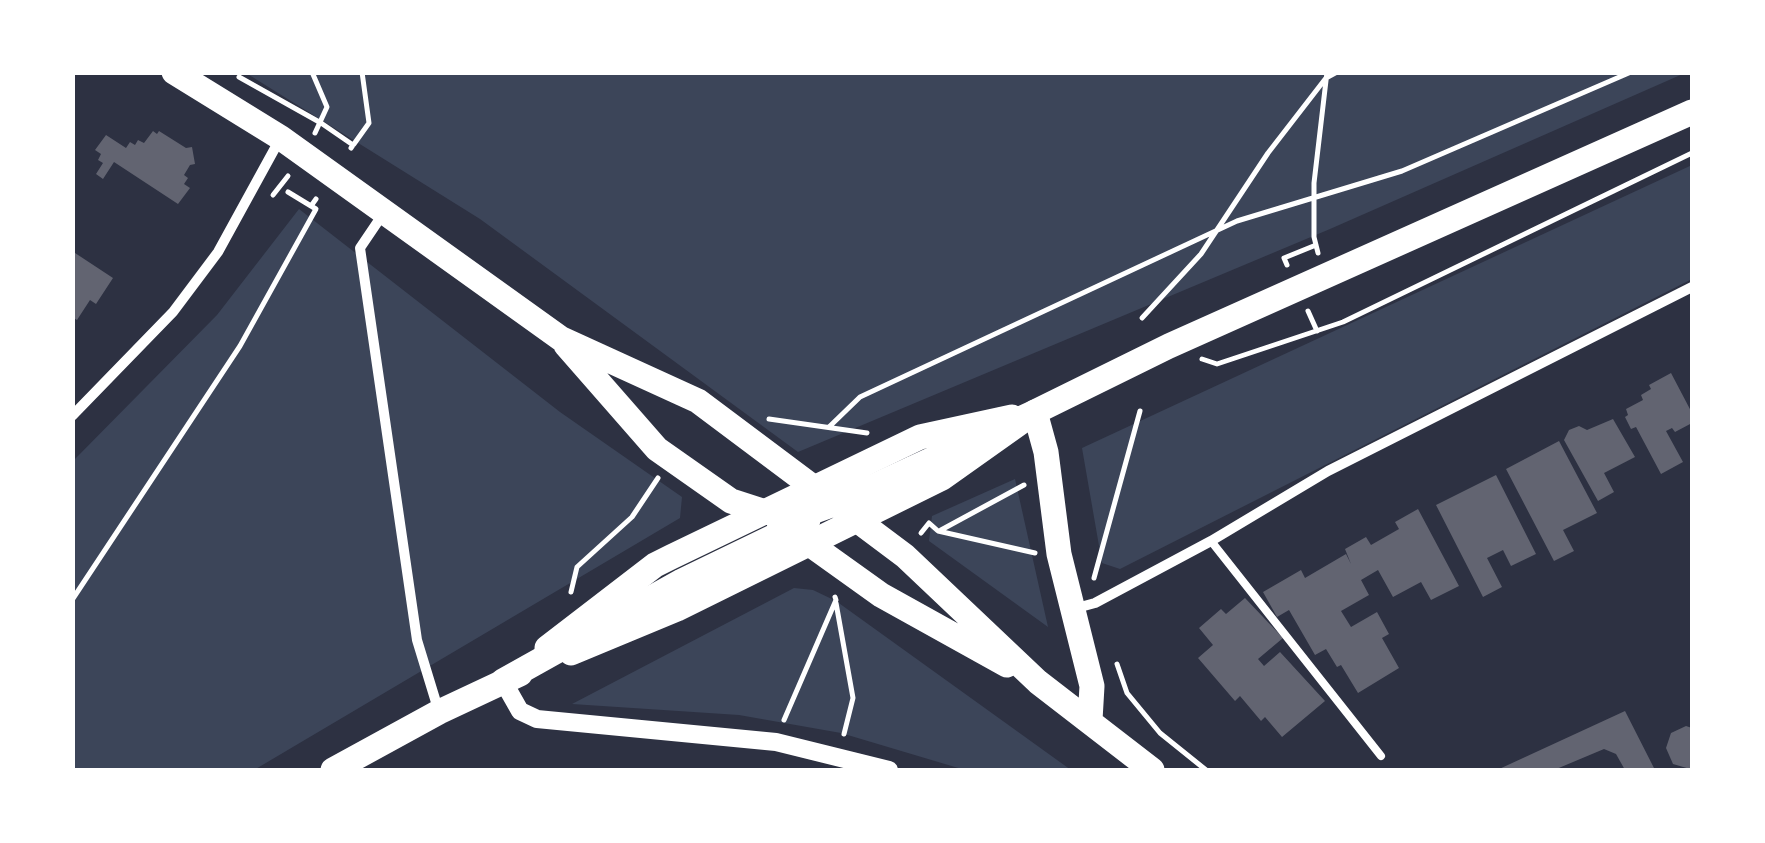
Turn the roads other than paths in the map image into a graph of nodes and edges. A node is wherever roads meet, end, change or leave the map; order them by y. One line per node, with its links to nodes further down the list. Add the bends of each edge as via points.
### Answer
1 (174, 72): 3 (main road)
2 (1692, 112): 7 (main road)
3 (281, 138): 4 (main road); 8 (street, via 218,252 172,312)
4 (384, 213): 6 (main road); 19 (street, via 360,248 417,640)
5 (1692, 286): 14 (street, via 1328,472)
6 (560, 338): 9 (main road, via 698,402); 11 (main road, via 657,449 731,501)
7 (1035, 412): 9 (main road, via 920,436); 10 (main road); 12 (main road, via 942,478); 16 (main road)
8 (72, 416)
9 (815, 488): 10 (main road); 11 (main road)
10 (837, 504): 11 (main road, via 787,515); 12 (main road)
11 (764, 512): 13 (main road); 17 (main road, via 655,565)
12 (858, 520): 13 (main road, via 833,516); 15 (main road); 18 (main road)
13 (787, 528): 15 (main road); 17 (main road)
14 (1211, 541): 16 (street); 22 (lane)
15 (809, 544): 17 (main road, via 677,610); 18 (main road, via 880,596)
16 (1072, 609): 20 (main road, via 1092,686)
17 (503, 681): 19 (main road); 21 (street, via 520,712 536,719 776,742)
18 (1038, 682): 20 (main road)
19 (439, 712): 23 (main road)
20 (1090, 720): 26 (main road)
21 (806, 751): 24 (street); 25 (street)
22 (1381, 756)
23 (333, 770)
24 (803, 770)
25 (889, 770)
26 (1152, 770)

